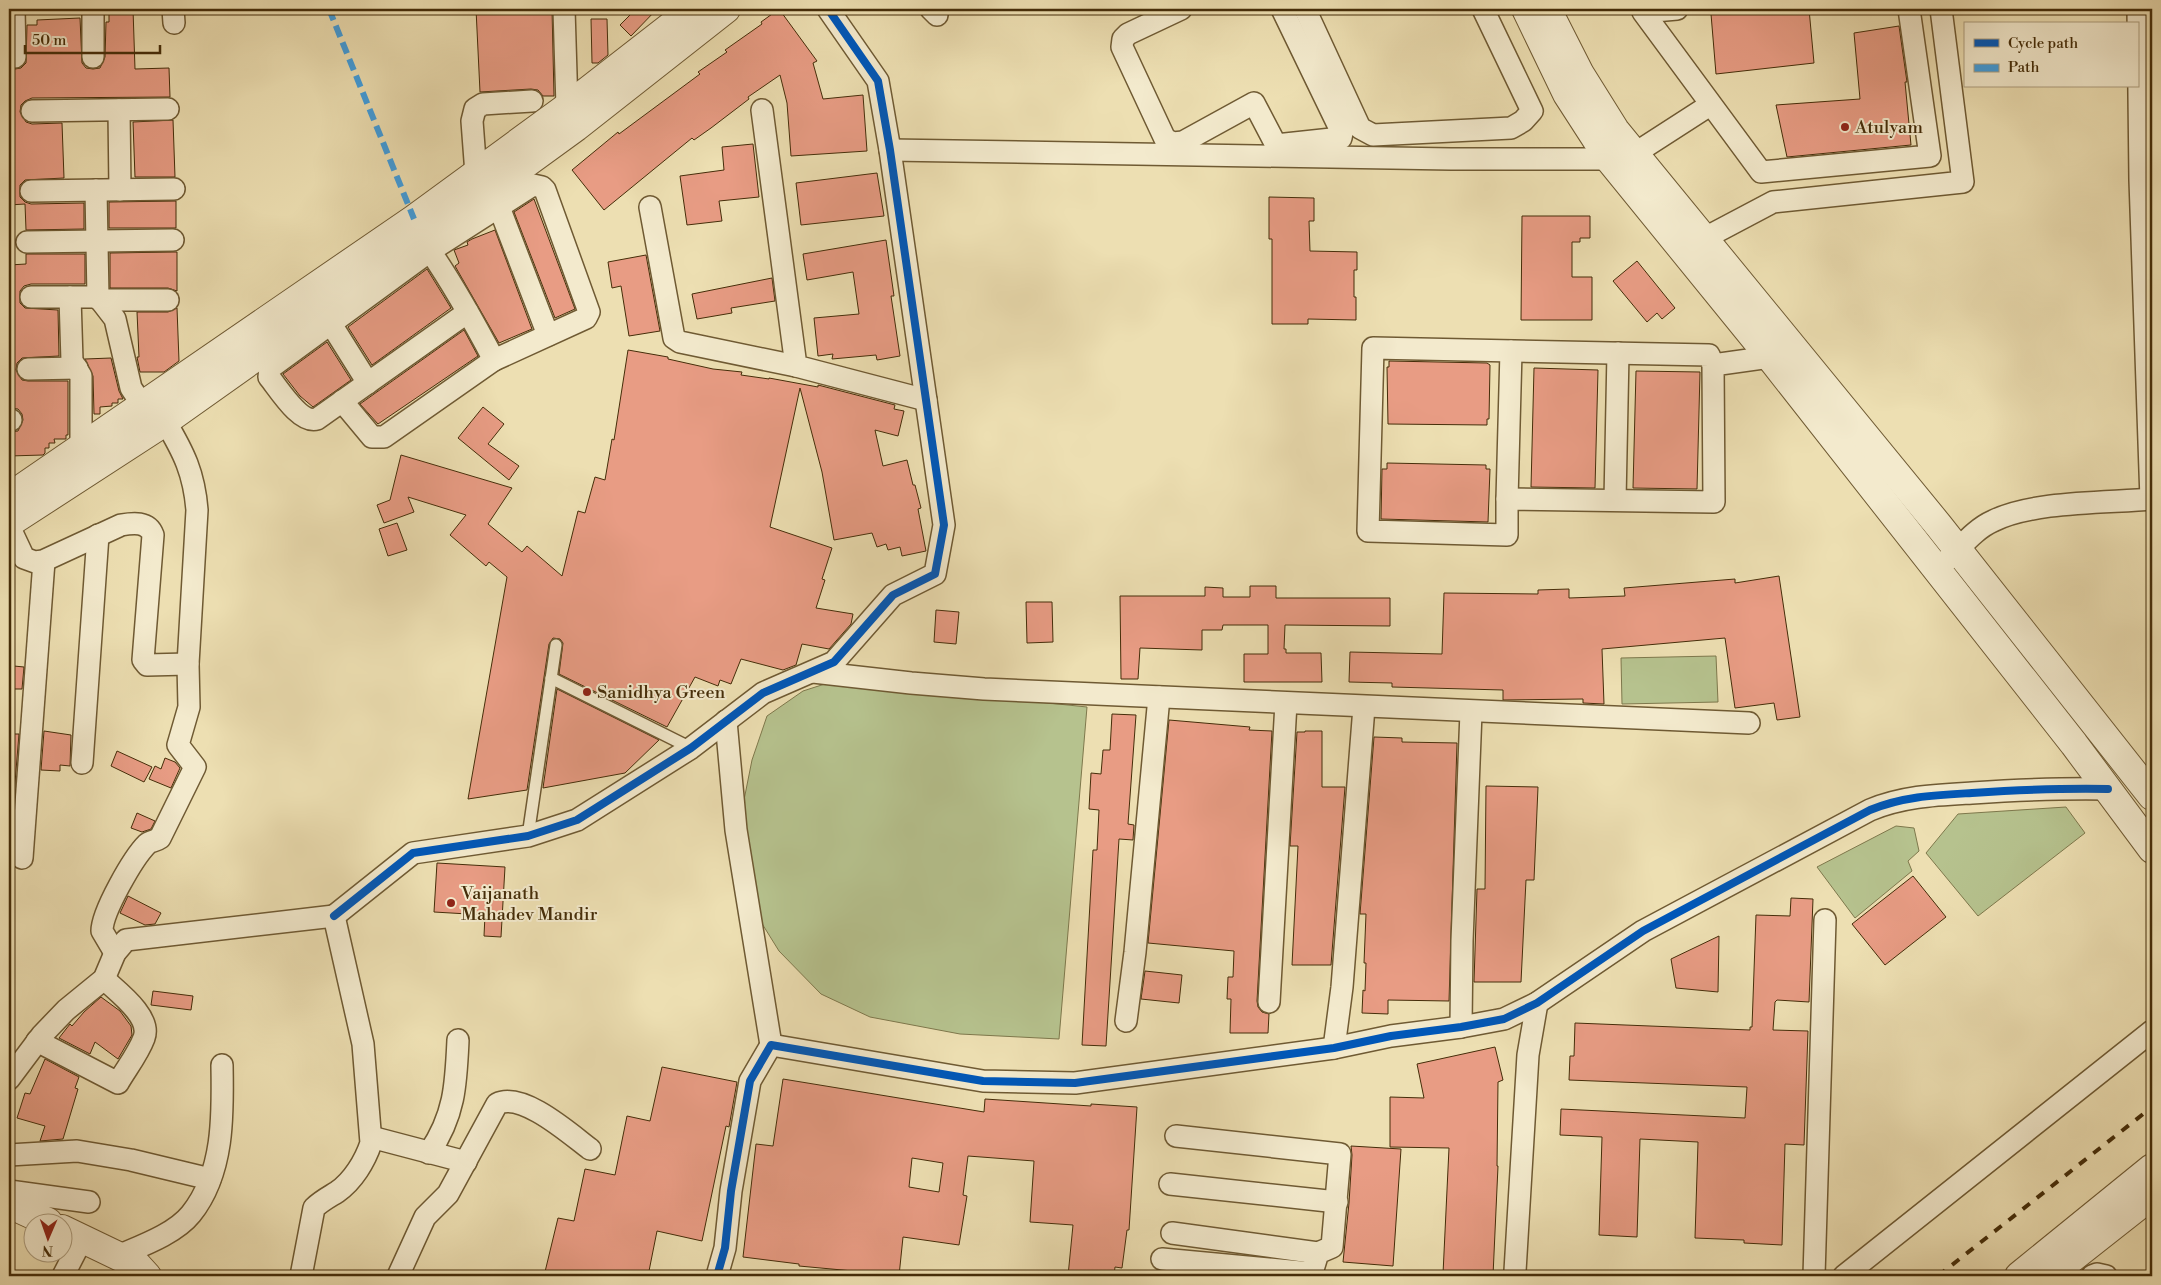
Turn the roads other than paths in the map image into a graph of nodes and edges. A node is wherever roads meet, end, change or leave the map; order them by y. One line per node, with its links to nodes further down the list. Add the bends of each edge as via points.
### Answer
1 (14, 9): 17 (street)
2 (93, 9): 18 (street)
3 (564, 9): 21 (street)
4 (694, 9): 21 (street)
5 (726, 9): 44 (street)
6 (828, 9): 28 (street, via 878,81)
7 (1181, 9): 26 (street, via 1128,34 1122,47 1165,139 1173,143 1183,142)
8 (1282, 9): 29 (street, via 1342,133 1340,138)
9 (1305, 9): 27 (street, via 1360,128 1373,135)
10 (1482, 9): 27 (street, via 1532,111 1511,128)
11 (1526, 9): 31 (street, via 1567,94)
12 (1547, 9): 31 (street, via 1580,74 1615,130)
13 (1677, 9): 20 (street, via 1643,12)
14 (1909, 9): 20 (street, via 1930,156 1761,172)
15 (1941, 9): 40 (street, via 1963,182 1773,202)
16 (2138, 9): 68 (street, via 2140,180)
17 (15, 57)
18 (93, 57)
19 (532, 102): 33 (street, via 483,104 475,109 472,121)
20 (1710, 105): 31 (street)
21 (567, 107): 33 (street)
22 (168, 109): 23 (street)
23 (119, 110): 25 (street); 37 (street)
24 (762, 110): 57 (street)
25 (32, 111)
26 (1208, 128): 29 (street, via 1254,103); 30 (street)
27 (1446, 131): 32 (street)
28 (890, 150): 30 (street); 61 (street)
29 (1278, 150): 30 (street); 32 (street)
30 (1222, 155)
31 (1621, 156): 32 (street); 40 (street); 54 (street)
32 (1451, 159)
33 (476, 174): 63 (street)
34 (174, 189): 37 (street)
35 (31, 190): 36 (street)
36 (96, 190): 37 (street); 42 (street)
37 (120, 190)
38 (499, 207): 44 (street); 51 (street); 51 (street, via 533,185 545,190 589,312 586,318)
39 (650, 207): 57 (street, via 674,338 680,342)
40 (1703, 239): 71 (street)
41 (173, 240): 42 (street)
42 (97, 241): 43 (street); 47 (street)
43 (27, 242)
44 (426, 245): 49 (street); 50 (street); 63 (street)
45 (31, 296): 46 (street)
46 (70, 297): 47 (street); 58 (street, via 72,360)
47 (99, 299): 48 (street); 63 (street, via 114,319 131,388)
48 (168, 300)
49 (468, 312): 55 (street); 60 (street)
50 (331, 324): 60 (street); 62 (street, via 270,368 269,377 303,418 311,421)
51 (548, 336): 55 (street)
52 (1511, 351): 53 (street); 66 (street); 66 (street, via 1373,348 1368,531 1507,534)
53 (1618, 353): 56 (street, via 1709,355); 67 (street)
54 (1770, 357): 56 (street); 73 (street)
55 (494, 360): 62 (street, via 384,437 372,436)
56 (1713, 365): 67 (street, via 1714,502)
57 (796, 366): 61 (street)
58 (77, 368): 59 (street); 64 (street, via 81,376)
59 (28, 369)
60 (368, 383): 62 (street)
61 (926, 400): 76 (street, via 944,525 935,574 893,595 834,662)
62 (342, 401)
63 (155, 418): 64 (street); 69 (street); 75 (street, via 189,466 195,486 196,542)
64 (81, 448): 65 (street)
65 (9, 497)
66 (1508, 499): 67 (street)
67 (1616, 500)
68 (2152, 500): 71 (street, via 2037,508 2013,513 1982,527)
69 (9, 525): 72 (street, via 24,558)
70 (98, 535): 72 (street); 75 (street, via 132,523 151,530 143,660 147,664); 87 (street)
71 (1957, 550): 73 (street); 84 (street)
72 (44, 561): 92 (street)
73 (1936, 569): 85 (street)
74 (556, 646): 77 (lane)
75 (188, 664): 95 (street, via 189,707 178,744 195,770 160,838 148,842 106,912 102,931)
76 (812, 671): 78 (street, via 911,684); 82 (street, via 763,693)
77 (551, 678): 86 (lane); 90 (lane)
78 (1159, 697): 79 (street); 99 (street)
79 (1286, 703): 80 (street); 97 (street)
80 (1364, 707): 81 (street); 105 (street, via 1342,987)
81 (1470, 712): 83 (street); 100 (street)
82 (726, 721): 86 (street); 104 (street, via 736,830)
83 (1749, 723)
84 (2098, 725): 85 (street); 89 (street)
85 (2074, 744): 88 (street)
86 (691, 748): 90 (street, via 577,820)
87 (82, 763)
88 (2108, 789): 91 (street); 98 (street, via 2042,788 1891,801 1643,931)
89 (2152, 796)
90 (528, 836): 93 (street, via 414,853)
91 (2152, 849)
92 (22, 858)
93 (334, 916): 95 (street, via 126,940); 109 (street, via 363,1044)
94 (1826, 920): 136 (street)
95 (115, 954): 96 (street)
96 (104, 979): 103 (street, via 66,1010); 103 (street, via 139,1014 145,1028 144,1039 118,1083)
97 (1269, 1002)
98 (1537, 1003): 100 (street, via 1504,1019); 129 (street, via 1528,1055)
99 (1126, 1021)
100 (1461, 1027): 105 (street, via 1391,1036)
101 (2152, 1030): 137 (street)
102 (458, 1040): 111 (street, via 455,1090 439,1138)
103 (37, 1041): 107 (street)
104 (771, 1046): 105 (street, via 983,1082 1075,1083); 135 (street, via 750,1081)
105 (1334, 1048)
106 (222, 1065): 115 (street, via 222,1112 216,1161)
107 (9, 1079)
108 (1176, 1136): 120 (street, via 1340,1154)
109 (371, 1137): 111 (street); 133 (street, via 367,1154 352,1177 314,1208)
110 (590, 1149): 113 (street, via 542,1113 504,1100 496,1104)
111 (429, 1153): 113 (street)
112 (9, 1156): 115 (street, via 77,1151)
113 (466, 1162): 134 (street, via 448,1194 424,1217)
114 (2152, 1168): 138 (street)
115 (210, 1179): 126 (street, via 190,1215 154,1240)
116 (1170, 1184): 120 (street)
117 (9, 1191): 119 (street)
118 (2152, 1195): 139 (street)
119 (89, 1202)
120 (1337, 1202): 125 (street, via 1332,1247)
121 (9, 1204): 122 (street)
122 (26, 1212)
123 (1172, 1233): 125 (street)
124 (72, 1234): 126 (street)
125 (1318, 1252): 130 (street)
126 (118, 1256): 132 (street, via 137,1266)
127 (1162, 1259): 130 (street)
128 (66, 1262): 131 (street)
129 (1515, 1271)
130 (1311, 1274)
131 (63, 1276)
132 (147, 1276)
133 (300, 1276)
134 (398, 1276)
135 (718, 1276)
136 (1814, 1276)
137 (1844, 1276)
138 (2019, 1276)
139 (2048, 1276)
140 (2092, 1276): 141 (street)
141 (2106, 1276)

